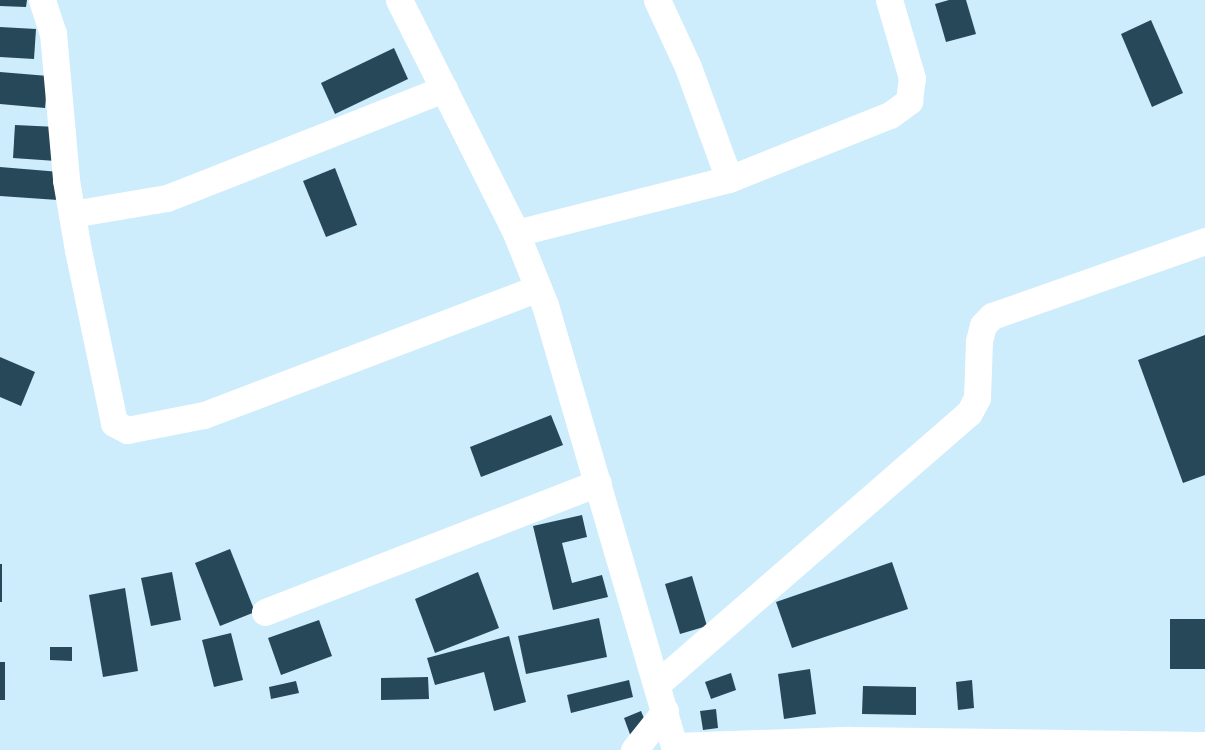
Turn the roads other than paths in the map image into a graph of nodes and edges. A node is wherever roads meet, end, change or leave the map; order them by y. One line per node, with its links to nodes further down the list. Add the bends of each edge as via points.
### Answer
1 (42, 0): 7 (street, via 53,33)
2 (399, 0): 5 (street)
3 (657, 0): 6 (street, via 688,67)
4 (890, 0): 6 (street, via 912,78 909,101 890,115)
5 (444, 89): 7 (street, via 167,198); 8 (street)
6 (729, 179): 8 (street)
7 (72, 214): 10 (street, via 110,415 114,423 127,430 204,415)
8 (516, 233): 10 (street)
9 (1205, 241): 13 (street, via 993,316 983,325 979,341 977,398 969,413)
10 (538, 288): 11 (street)
11 (598, 483): 12 (street); 13 (street)
12 (265, 612)
13 (657, 684): 14 (street)
14 (665, 711): 16 (street); 17 (street)
15 (1205, 745): 16 (street, via 850,740)
16 (674, 748)
17 (634, 750)

